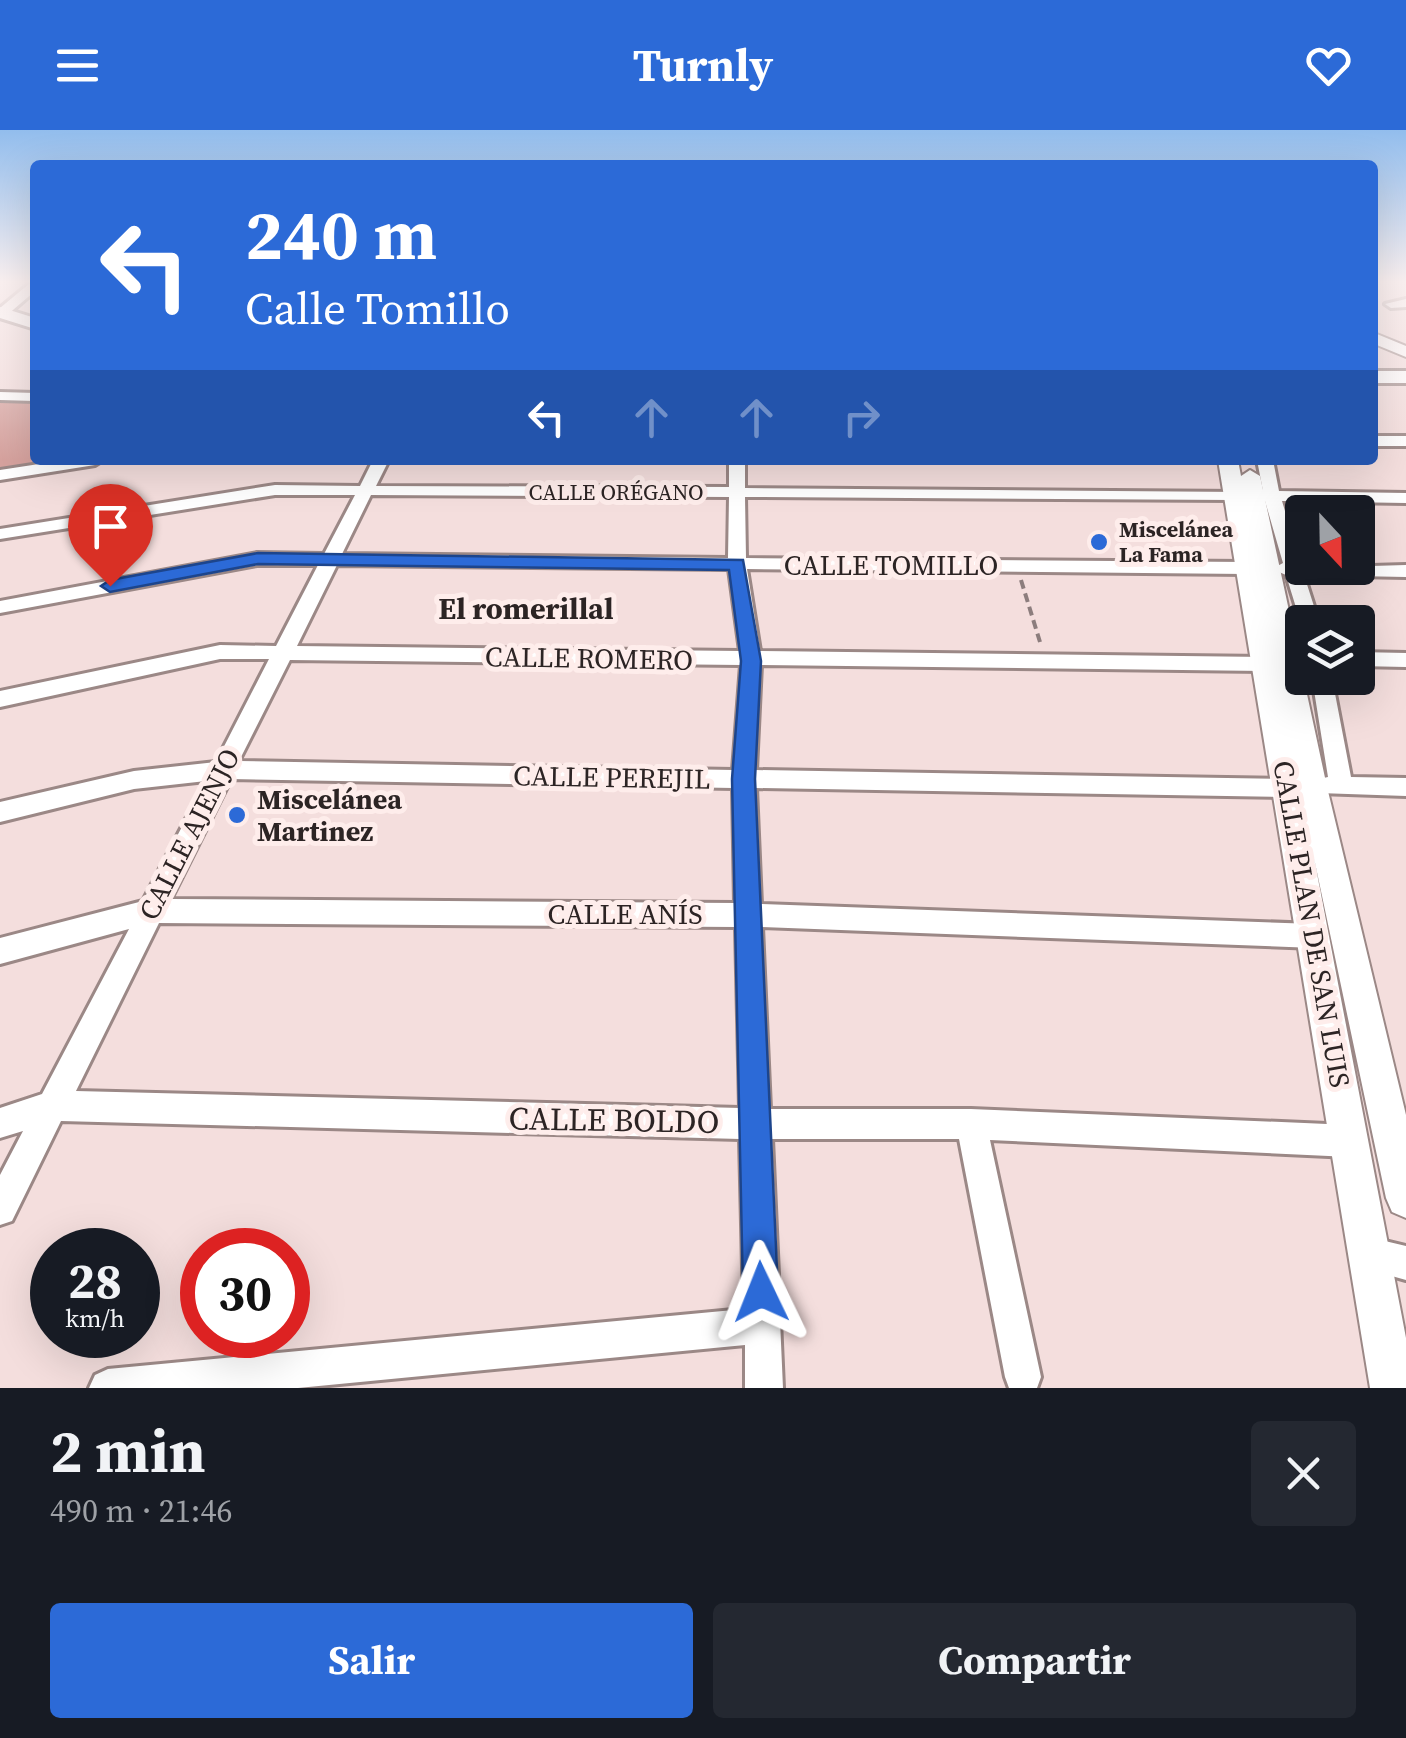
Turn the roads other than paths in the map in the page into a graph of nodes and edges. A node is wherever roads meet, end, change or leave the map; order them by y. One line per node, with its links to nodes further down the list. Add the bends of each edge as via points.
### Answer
1 (1378, 352): 2 (street)
2 (1406, 352)
3 (1378, 364): 4 (main road)
4 (1406, 364)
5 (1378, 377): 6 (main road)
6 (1406, 377)
7 (0, 396): 8 (street)
8 (30, 397)
9 (1378, 441): 10 (street)
10 (1406, 441)
11 (63, 465): 17 (street)
12 (378, 465): 18 (street, CALLE AJENJO)
13 (737, 465): 19 (street)
14 (1231, 465): 20 (street, CALLE PLAN DE SAN LUIS)
15 (1248, 465): 20 (street, CALLE PLAN DE SAN LUIS)
16 (1263, 465): 20 (street)
17 (0, 475)
18 (365, 490): 19 (street, CALLE ORÉGANO); 22 (street, CALLE ORÉGANO, via 275,490); 23 (street, CALLE AJENJO)
19 (736, 492): 20 (street, CALLE ORÉGANO); 24 (street)
20 (1253, 496): 21 (street, CALLE ORÉGANO); 25 (street, CALLE PLAN DE SAN LUIS); 25 (street)
21 (1406, 498)
22 (0, 534)
23 (327, 560): 24 (street, CALLE TOMILLO); 28 (street, CALLE TOMILLO, via 258,559); 29 (street, CALLE AJENJO)
24 (737, 564): 25 (street, CALLE TOMILLO); 32 (street)
25 (1269, 569): 26 (street, CALLE TOMILLO); 27 (street); 33 (street, CALLE PLAN DE SAN LUIS)
26 (1406, 571)
27 (1296, 605)
28 (0, 607)
29 (283, 653): 32 (street, CALLE ROMERO); 36 (street, CALLE ROMERO, via 220,652); 37 (street, CALLE AJENJO)
30 (1375, 659): 31 (street)
31 (1406, 660)
32 (751, 661): 33 (street, CALLE ROMERO); 38 (street)
33 (1285, 662)
34 (1293, 695): 39 (street, CALLE PLAN DE SAN LUIS)
35 (1321, 695): 39 (street)
36 (0, 700)
37 (220, 770): 38 (street, CALLE PEREJIL); 41 (street, CALLE PEREJIL, via 134,780); 42 (street, CALLE AJENJO)
38 (744, 779): 39 (street, CALLE PEREJIL); 43 (street)
39 (1315, 787): 40 (street, CALLE PEREJIL); 44 (street, CALLE PLAN DE SAN LUIS); 51 (street, CALLE PLAN DE SAN LUIS)
40 (1406, 787)
41 (0, 812)
42 (150, 911): 43 (street, CALLE ANÍS); 45 (street, CALLE ANÍS); 46 (street, CALLE AJENJO)
43 (748, 914): 44 (street, CALLE ANÍS); 48 (street)
44 (1316, 936): 50 (street, CALLE PLAN DE SAN LUIS)
45 (0, 951)
46 (53, 1106): 47 (street, CALLE BOLDO); 48 (street, CALLE BOLDO); 52 (street, CALLE AJENJO)
47 (0, 1123)
48 (756, 1124): 49 (street, CALLE BOLDO); 55 (street)
49 (971, 1124): 50 (street, CALLE BOLDO); 56 (street)
50 (1350, 1141): 53 (street, CALLE PLAN DE SAN LUIS)
51 (1406, 1198)
52 (0, 1209)
53 (1368, 1254): 54 (street); 59 (street, CALLE PLAN DE SAN LUIS)
54 (1406, 1263)
55 (762, 1326): 57 (street); 58 (street)
56 (1023, 1377)
57 (108, 1388)
58 (764, 1388)
59 (1393, 1388)

